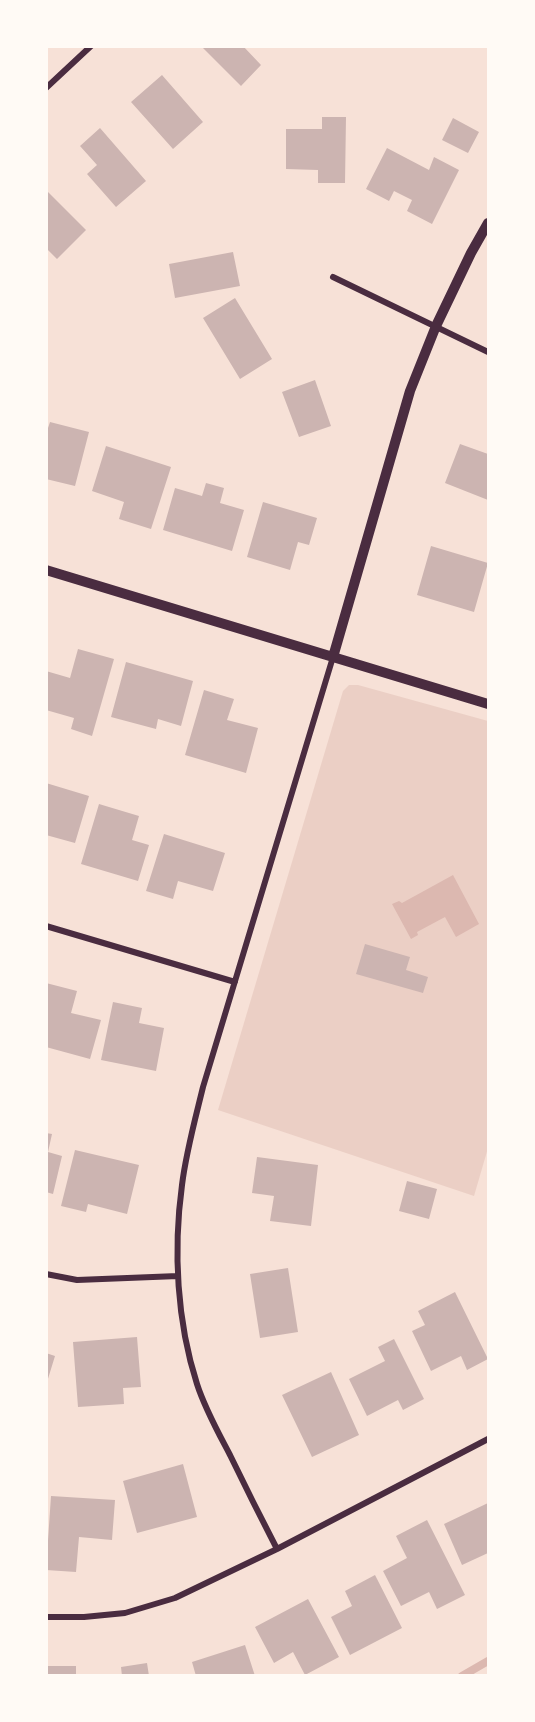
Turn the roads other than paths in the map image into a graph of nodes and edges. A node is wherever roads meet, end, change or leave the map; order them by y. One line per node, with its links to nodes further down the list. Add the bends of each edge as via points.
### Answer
1 (91, 46): 2 (street)
2 (46, 88)
3 (489, 223): 5 (street)
4 (333, 277): 5 (street)
5 (436, 326): 6 (street); 8 (street, via 410,391)
6 (489, 352)
7 (46, 570): 8 (street)
8 (333, 657): 9 (street); 11 (street)
9 (489, 704)
10 (46, 926): 11 (street)
11 (235, 982): 13 (street, via 189,1145 180,1205)
12 (46, 1274): 13 (street, via 77,1280)
13 (178, 1276): 15 (street, via 183,1328 197,1385)
14 (489, 1439): 15 (street)
15 (277, 1549): 16 (street, via 175,1598 125,1613)
16 (46, 1617)

